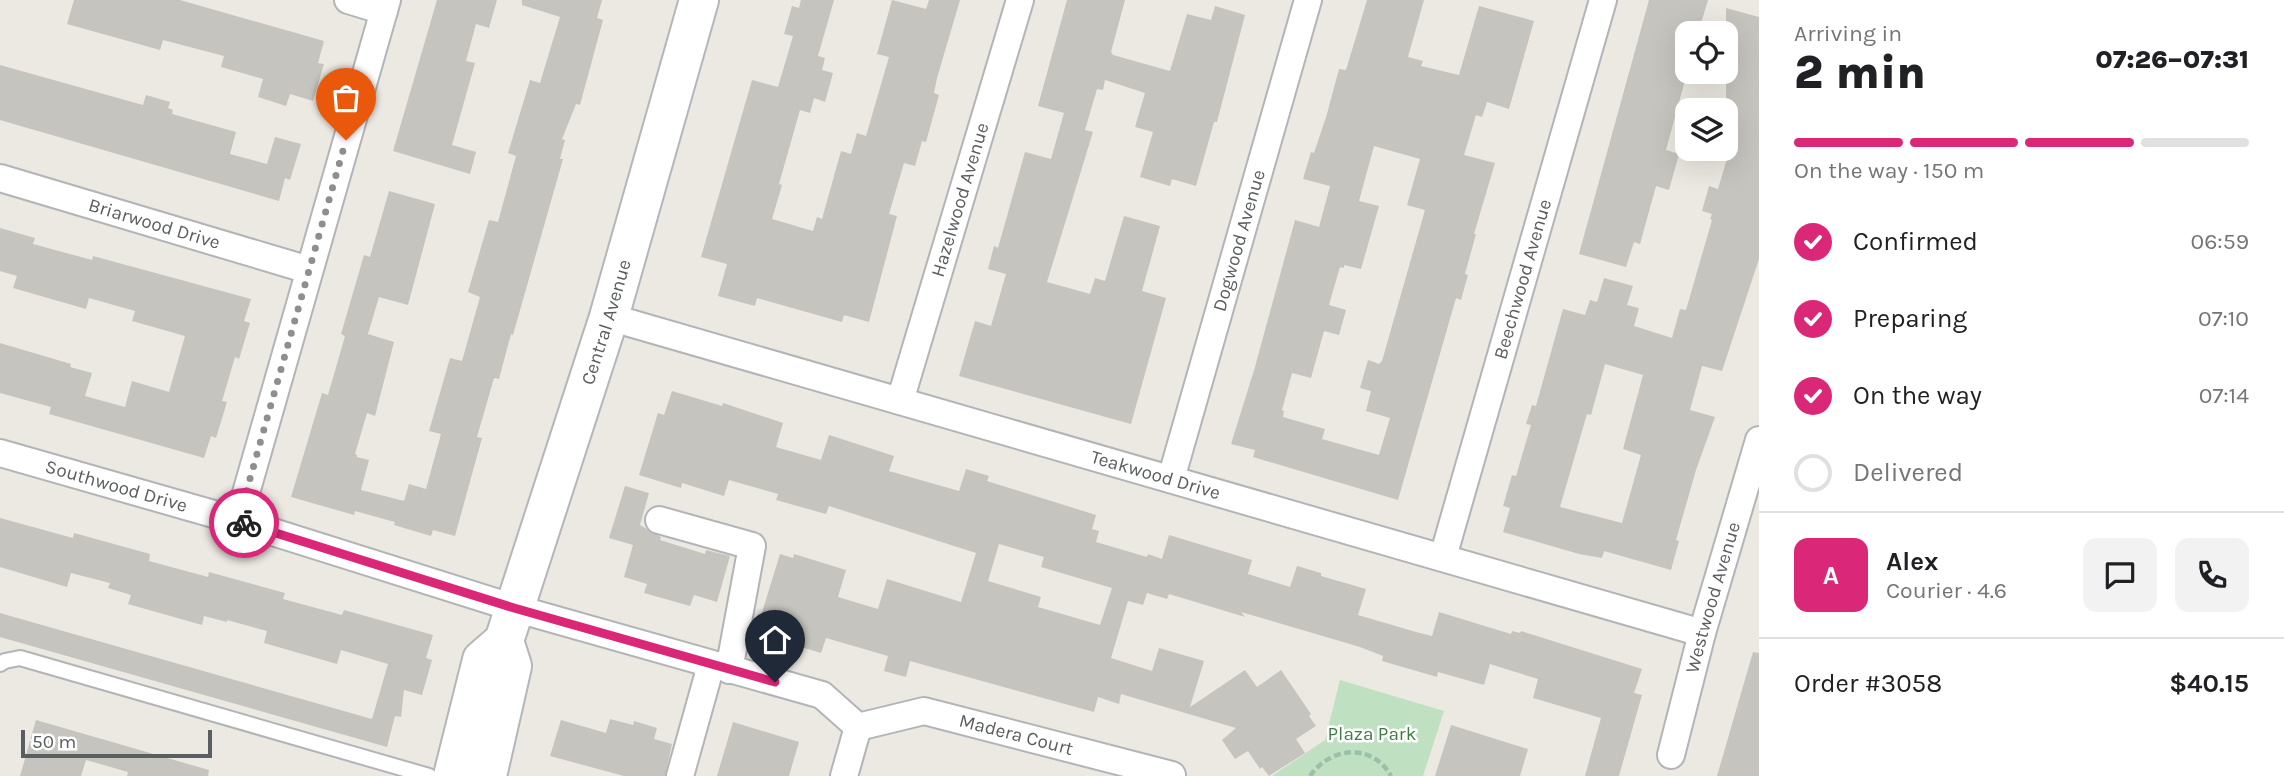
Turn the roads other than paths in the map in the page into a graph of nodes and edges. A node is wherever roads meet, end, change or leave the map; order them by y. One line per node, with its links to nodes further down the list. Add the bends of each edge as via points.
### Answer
1 (348, 0): 6 (street)
2 (699, 0): 9 (main road, Central Avenue)
3 (1020, 0): 10 (street, Hazelwood Avenue)
4 (1308, 0): 13 (street, Dogwood Avenue)
5 (1602, 0): 16 (street, Beechwood Avenue)
6 (385, 5): 8 (street)
7 (0, 178): 8 (street, Briarwood Drive)
8 (309, 270): 15 (street)
9 (609, 317): 10 (street, Teakwood Drive); 17 (main road, Central Avenue)
10 (900, 401): 13 (street, Teakwood Drive)
11 (1759, 440): 18 (street, Westwood Avenue)
12 (0, 453): 15 (street, Southwood Drive)
13 (1171, 479): 16 (street, Teakwood Drive)
14 (659, 520): 20 (street, via 752,546)
15 (238, 521): 17 (street, Southwood Drive)
16 (1443, 557): 18 (street, Teakwood Drive)
17 (509, 625): 20 (street, Southwood Drive); 25 (main road, Central Avenue, via 482,660); 26 (main road, Central Avenue, via 512,666)
18 (1702, 634): 22 (street, Westwood Avenue)
19 (0, 664): 24 (lane, via 20,658)
20 (720, 668): 21 (street, Southwood Drive, via 822,695); 27 (street)
21 (858, 727): 23 (street, Madera Court, via 924,711); 28 (street)
22 (1671, 755)
23 (1172, 775)
24 (429, 776)
25 (453, 776)
26 (487, 776)
27 (680, 776)
28 (844, 776)

